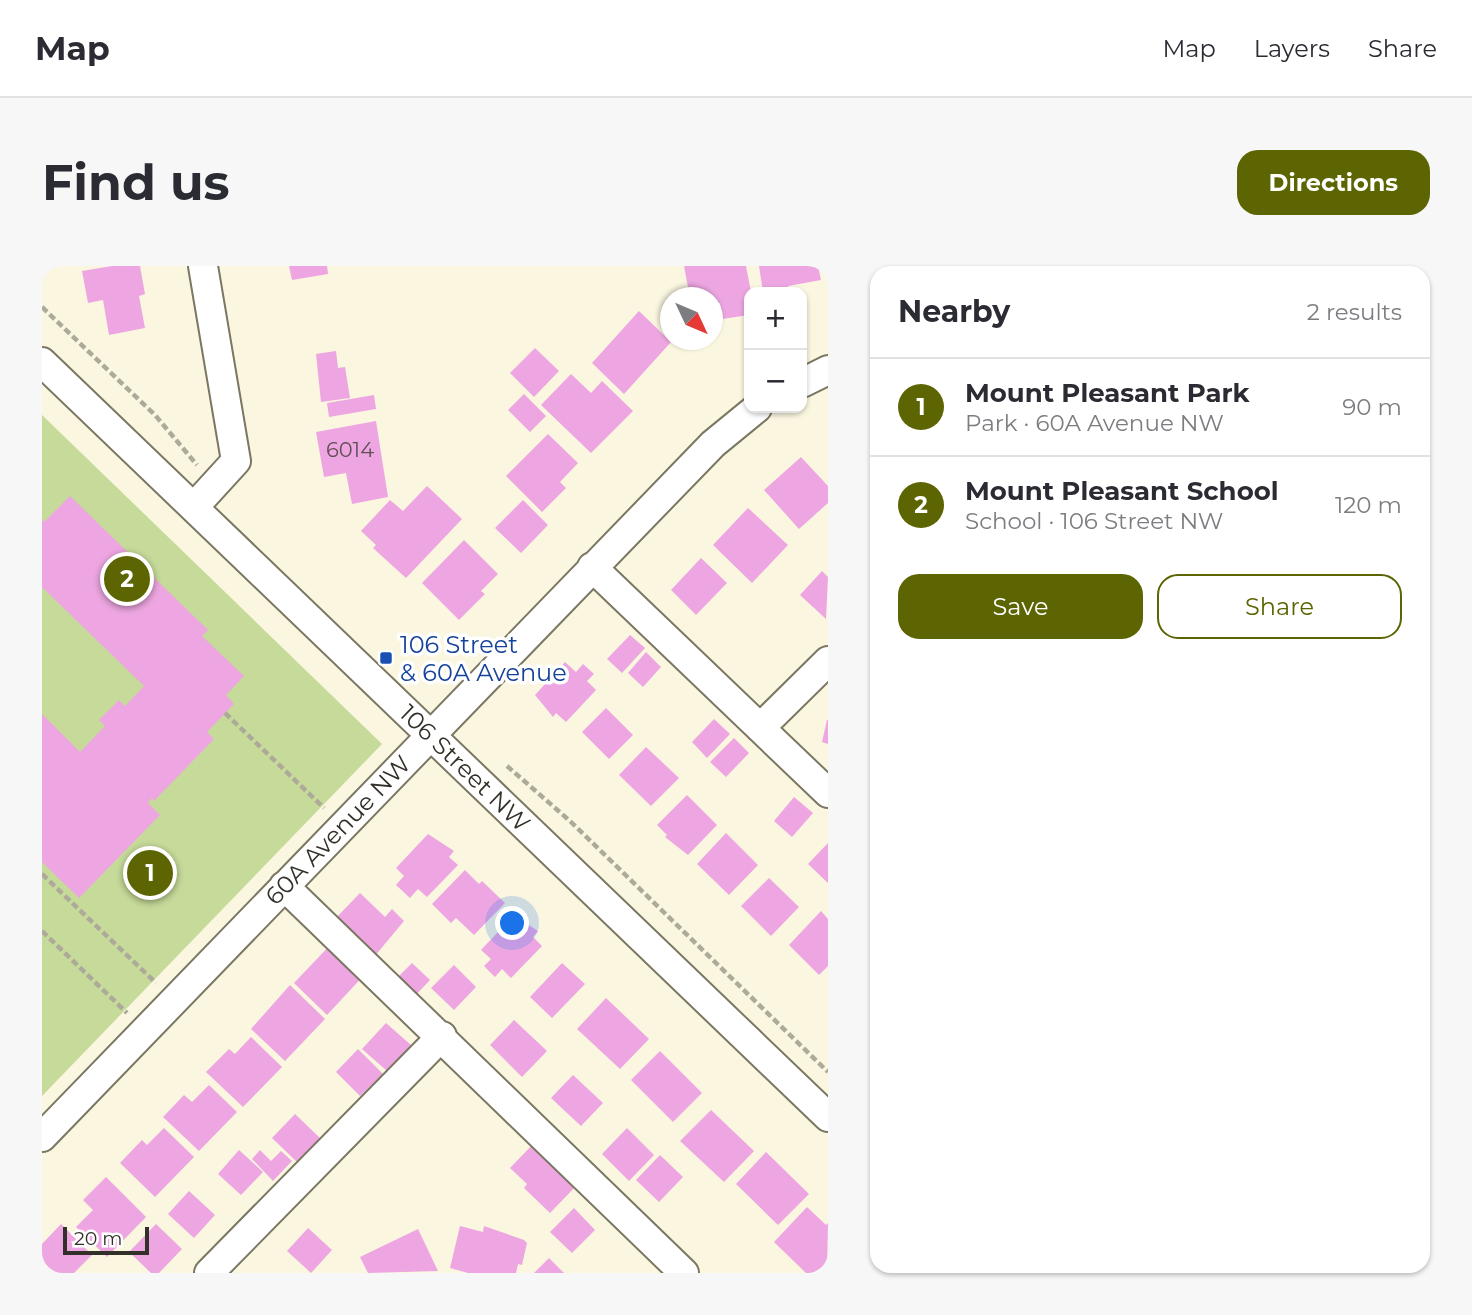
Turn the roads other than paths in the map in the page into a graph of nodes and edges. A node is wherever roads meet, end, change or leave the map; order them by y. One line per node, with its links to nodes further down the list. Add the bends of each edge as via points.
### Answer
1 (202, 266): 6 (street, via 236,461)
2 (42, 362): 6 (street, 106 Street NW)
3 (828, 370): 4 (street)
4 (807, 380)
5 (751, 413): 7 (street, 60A Avenue NW, via 713,444)
6 (194, 507): 10 (street, 106 Street NW)
7 (592, 567): 9 (street); 10 (street, 60A Avenue NW)
8 (828, 661): 9 (street)
9 (761, 728): 11 (street)
10 (430, 734): 12 (street, 60A Avenue NW); 14 (street, 106 Street NW)
11 (828, 793)
12 (284, 886): 13 (street); 15 (street, 60A Avenue NW)
13 (442, 1036): 16 (street); 17 (street)
14 (828, 1117)
15 (42, 1137)
16 (209, 1273)
17 (684, 1273)

